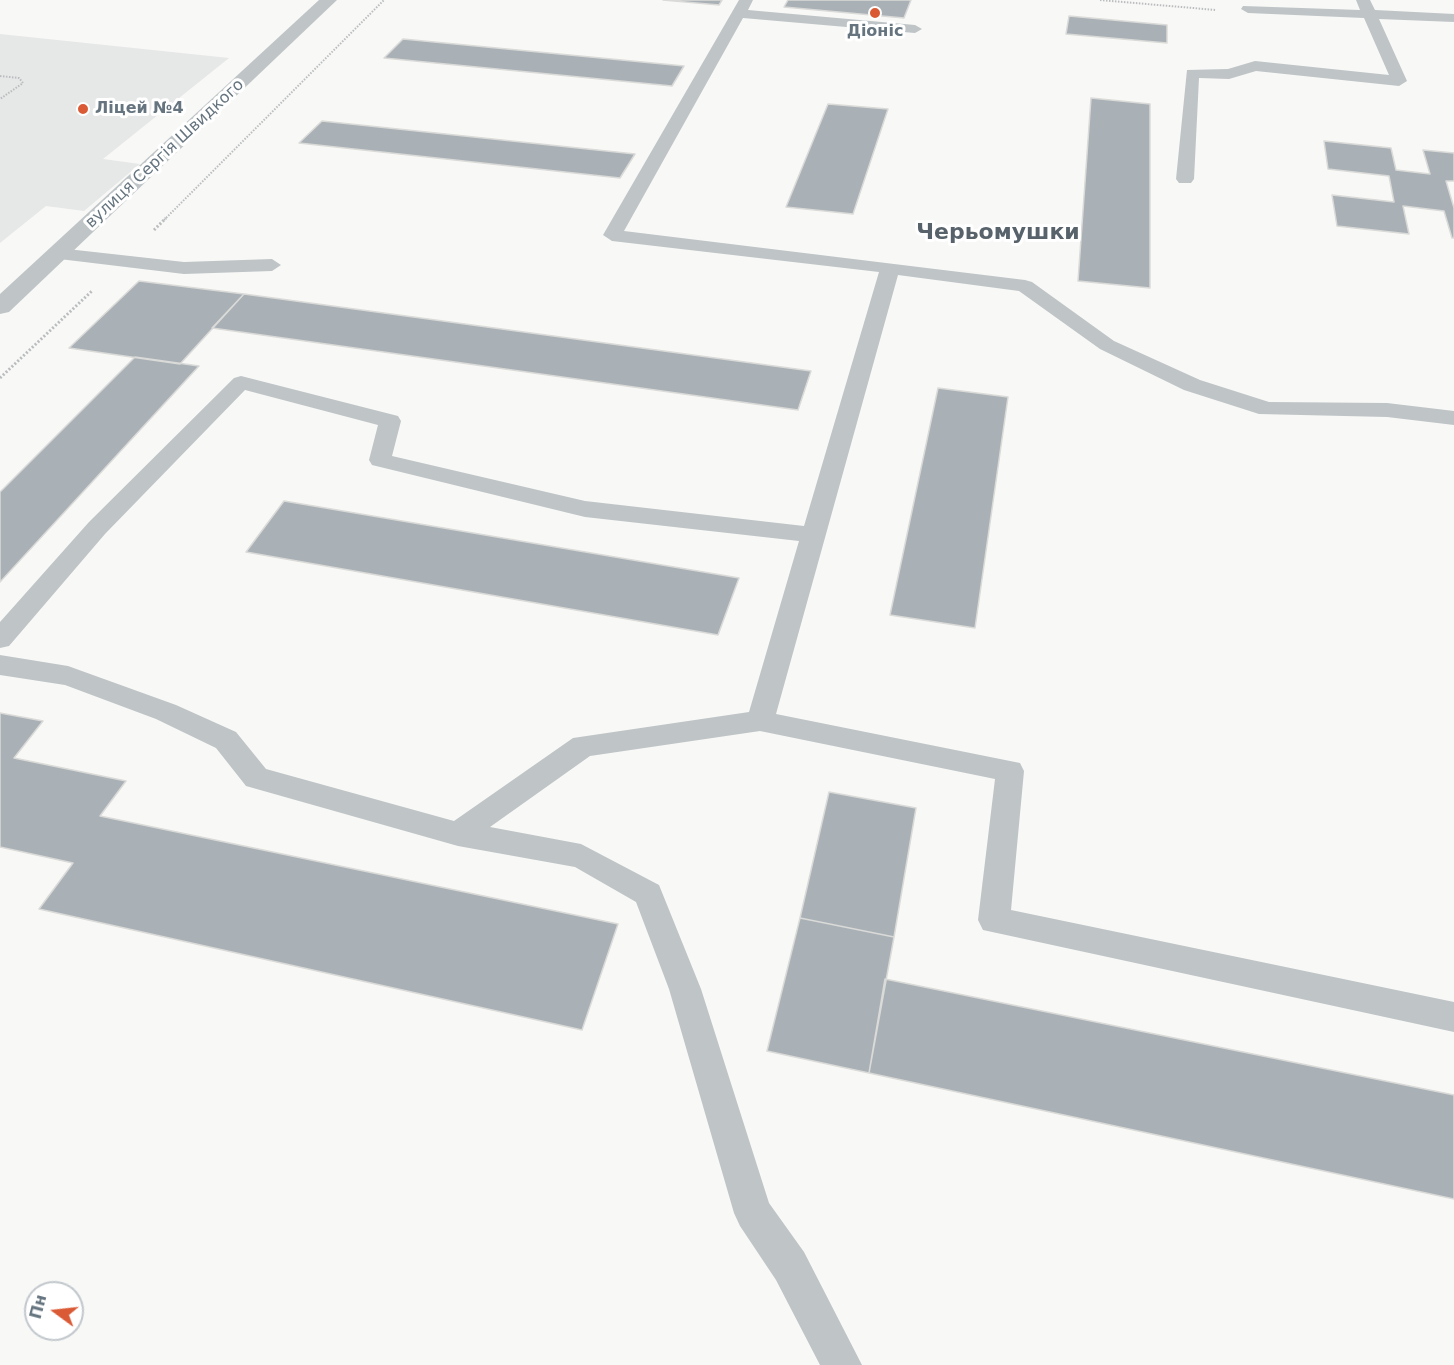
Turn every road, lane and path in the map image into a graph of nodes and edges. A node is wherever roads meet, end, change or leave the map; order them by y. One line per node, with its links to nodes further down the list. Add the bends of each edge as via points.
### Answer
1 (329, 0): 11 (street, вулиця Сергія Швидкого)
2 (384, 0): 12 (path)
3 (743, 6): 7 (lane); 14 (lane, via 612,235)
4 (1366, 7): 5 (lane); 6 (lane); 10 (lane, via 1399,81 1255,66 1229,74 1191,73)
5 (1248, 9)
6 (1454, 18)
7 (915, 29)
8 (0, 76): 9 (path, via 19,78 23,83)
9 (0, 99)
10 (1185, 179)
11 (58, 254): 12 (lane); 15 (street, вулиця Сергія Швидкого)
12 (123, 261): 13 (lane, via 184,268); 16 (path)
13 (272, 265)
14 (890, 268): 17 (lane, via 1025,286 1107,345 1192,385 1267,409 1387,410); 18 (lane)
15 (1, 305)
16 (0, 378)
17 (1454, 418)
18 (814, 535): 19 (lane, via 585,509 380,460 390,421 241,382 97,528); 21 (lane)
19 (0, 639)
20 (0, 665): 22 (lane, via 68,676 166,711 226,740 256,778)
21 (760, 721): 22 (lane, via 583,746); 23 (lane, via 1010,771 994,920)
22 (458, 834): 24 (lane, via 581,856 648,894 685,989 753,1214 790,1266)
23 (1454, 1017)
24 (842, 1365)

